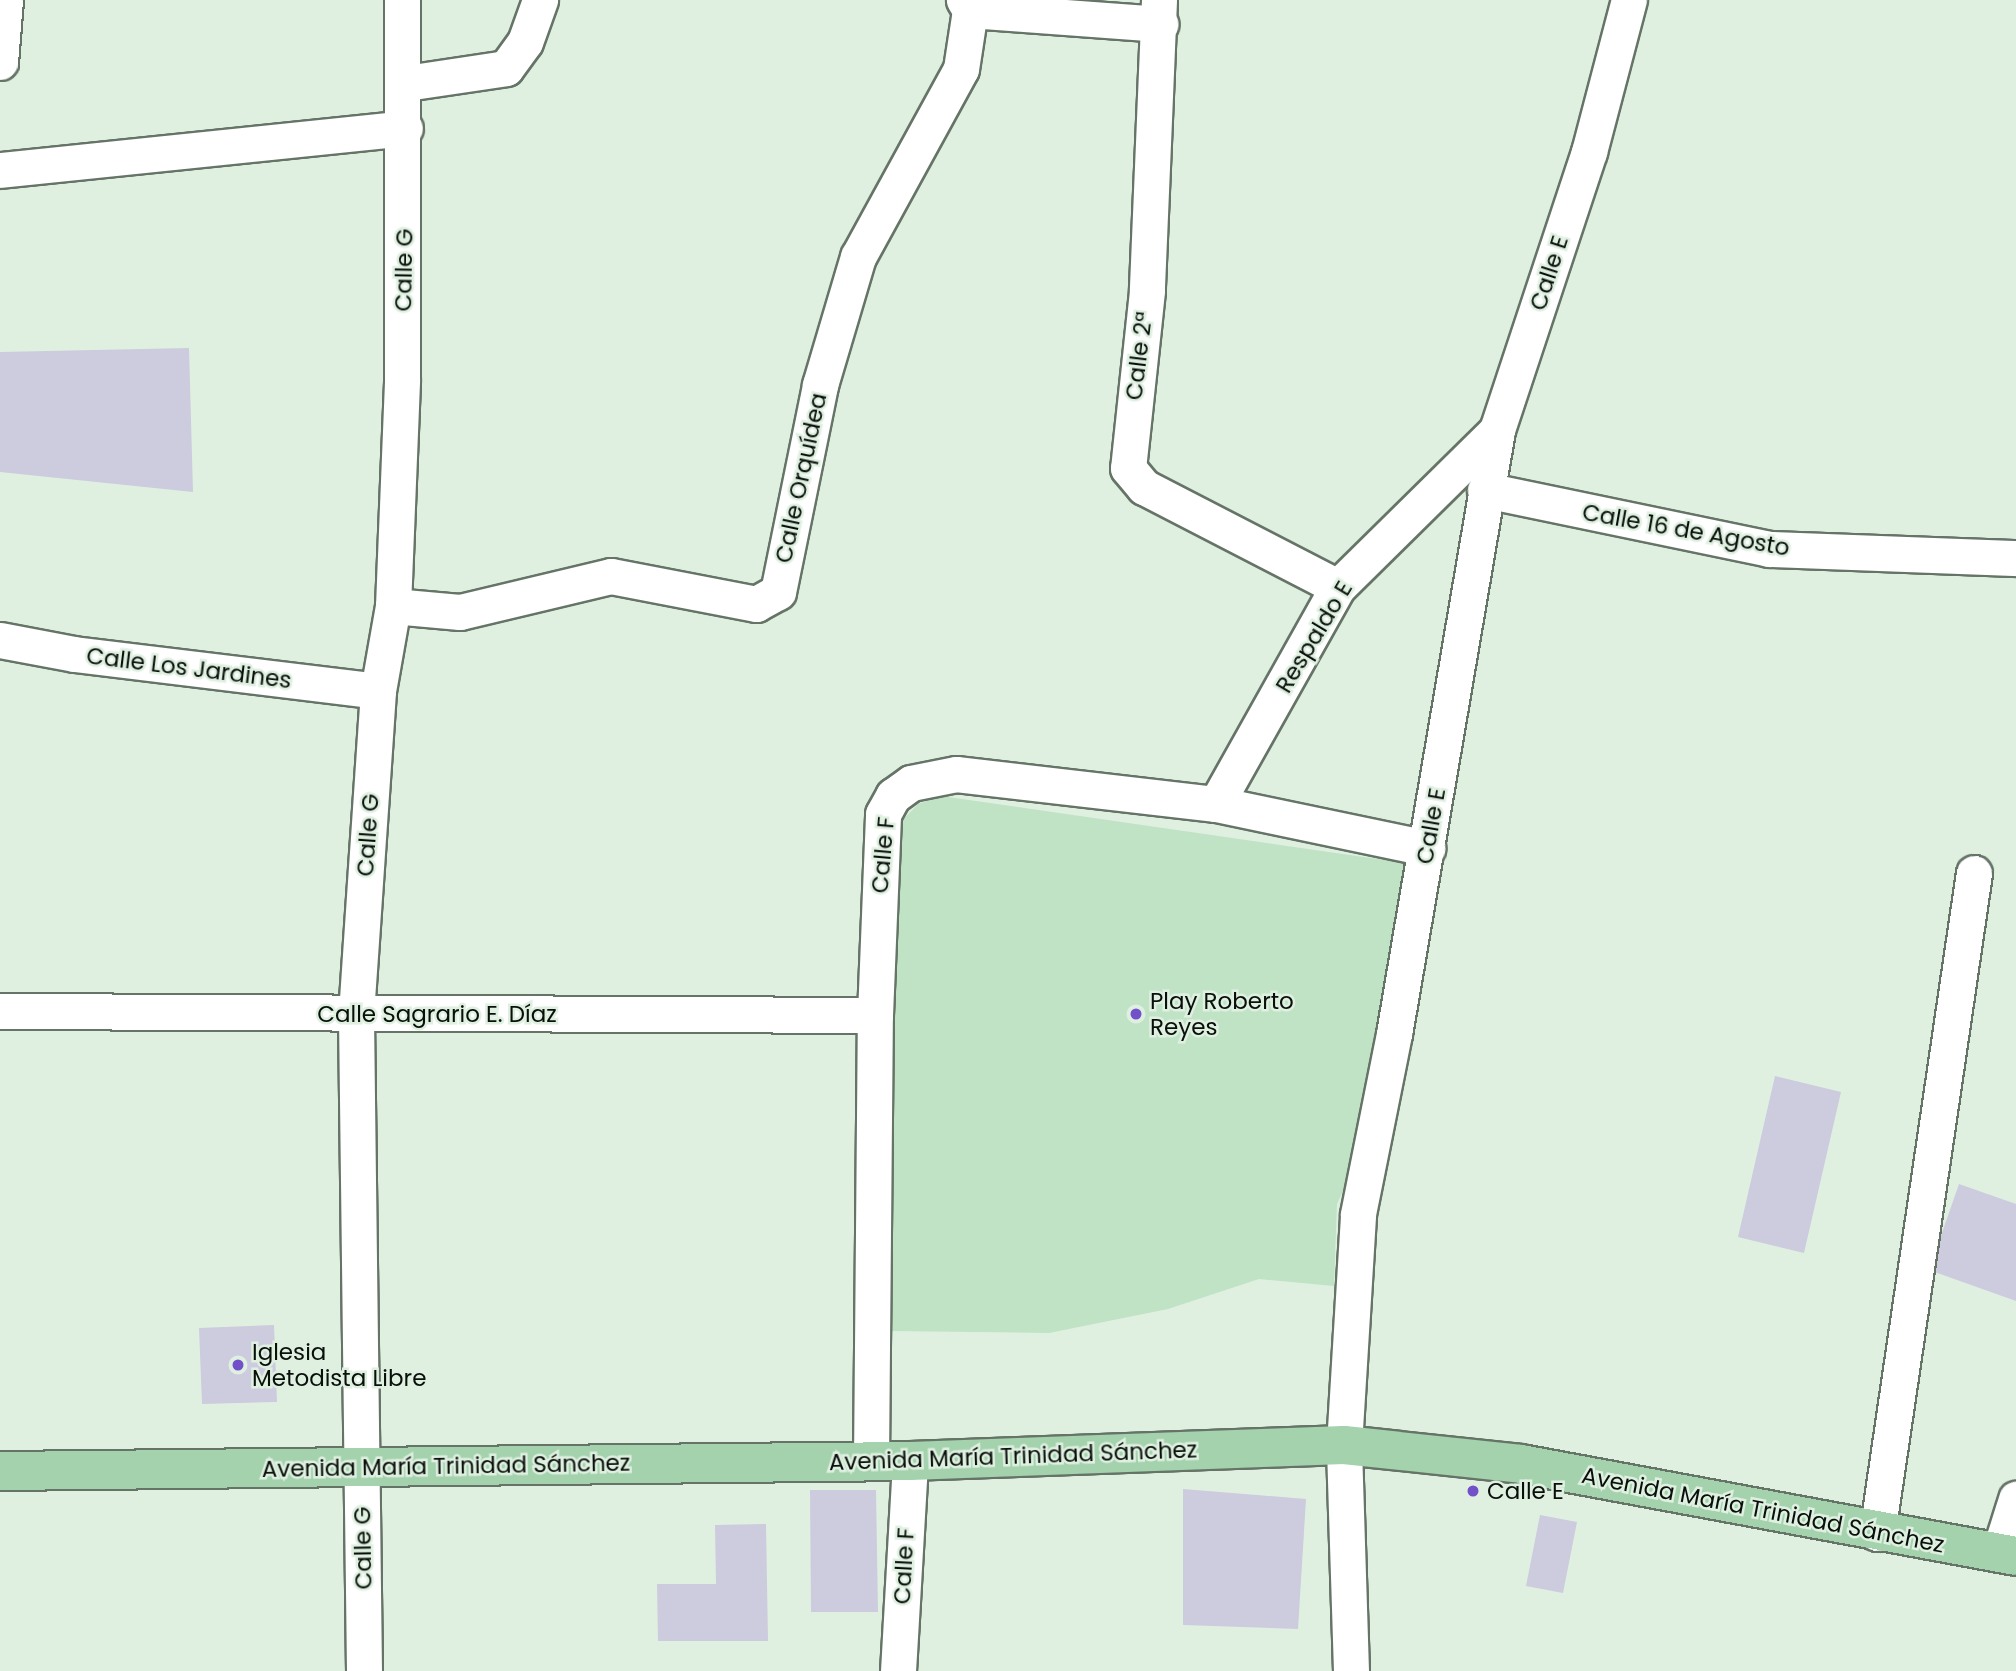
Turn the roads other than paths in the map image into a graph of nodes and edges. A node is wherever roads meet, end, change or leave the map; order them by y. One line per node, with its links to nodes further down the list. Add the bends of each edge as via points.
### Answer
1 (5, 0): 7 (street)
2 (402, 0): 8 (street, Calle G)
3 (540, 0): 8 (street, via 526,42 506,68)
4 (1629, 0): 11 (street, Calle E, via 1589,152)
5 (967, 5): 6 (street); 15 (street, Calle Orquídea, via 961,69 858,257 820,385 778,592 757,604 611,576 460,612)
6 (1160, 12): 14 (street, Calle 2ª, via 1147,291 1128,468 1144,487)
7 (0, 62)
8 (406, 83): 9 (street, Calle G)
9 (405, 128): 10 (street); 15 (street, Calle G)
10 (0, 170)
11 (1497, 430): 12 (street, Calle E); 14 (street, Respaldo E)
12 (1485, 491): 13 (street, Calle 16 de Agosto, via 1769,549); 19 (street, Calle E)
13 (2016, 558)
14 (1338, 587): 18 (street, Respaldo E)
15 (393, 606): 17 (street, Calle G)
16 (0, 639): 17 (street, Calle Los Jardines, via 74,654)
17 (379, 691): 22 (street, Calle G)
18 (1216, 804): 19 (street, Calle F); 23 (street, Calle F, via 956,774 911,783 893,796 883,814)
19 (1427, 848): 24 (street, Calle E, via 1358,1214)
20 (1974, 873): 30 (street)
21 (0, 1011): 22 (street, Calle Sagrario E. Díaz)
22 (356, 1014): 23 (street, Calle Sagrario E. Díaz); 27 (street, Calle G)
23 (875, 1014): 26 (street, Calle F)
24 (1344, 1445): 25 (main road, Avenida María Trinidad Sánchez); 30 (main road, Avenida María Trinidad Sánchez, via 1521,1464); 34 (street, Calle E)
25 (910, 1461): 26 (main road, Avenida María Trinidad Sánchez); 33 (street, Calle F)
26 (871, 1462): 27 (main road, Avenida María Trinidad Sánchez)
27 (362, 1468): 28 (main road, Avenida María Trinidad Sánchez); 32 (street, Calle G)
28 (0, 1471)
29 (2016, 1499): 31 (street)
30 (1877, 1533): 31 (main road, Avenida María Trinidad Sánchez)
31 (2007, 1555)
32 (364, 1671)
33 (898, 1671)
34 (1351, 1671)

